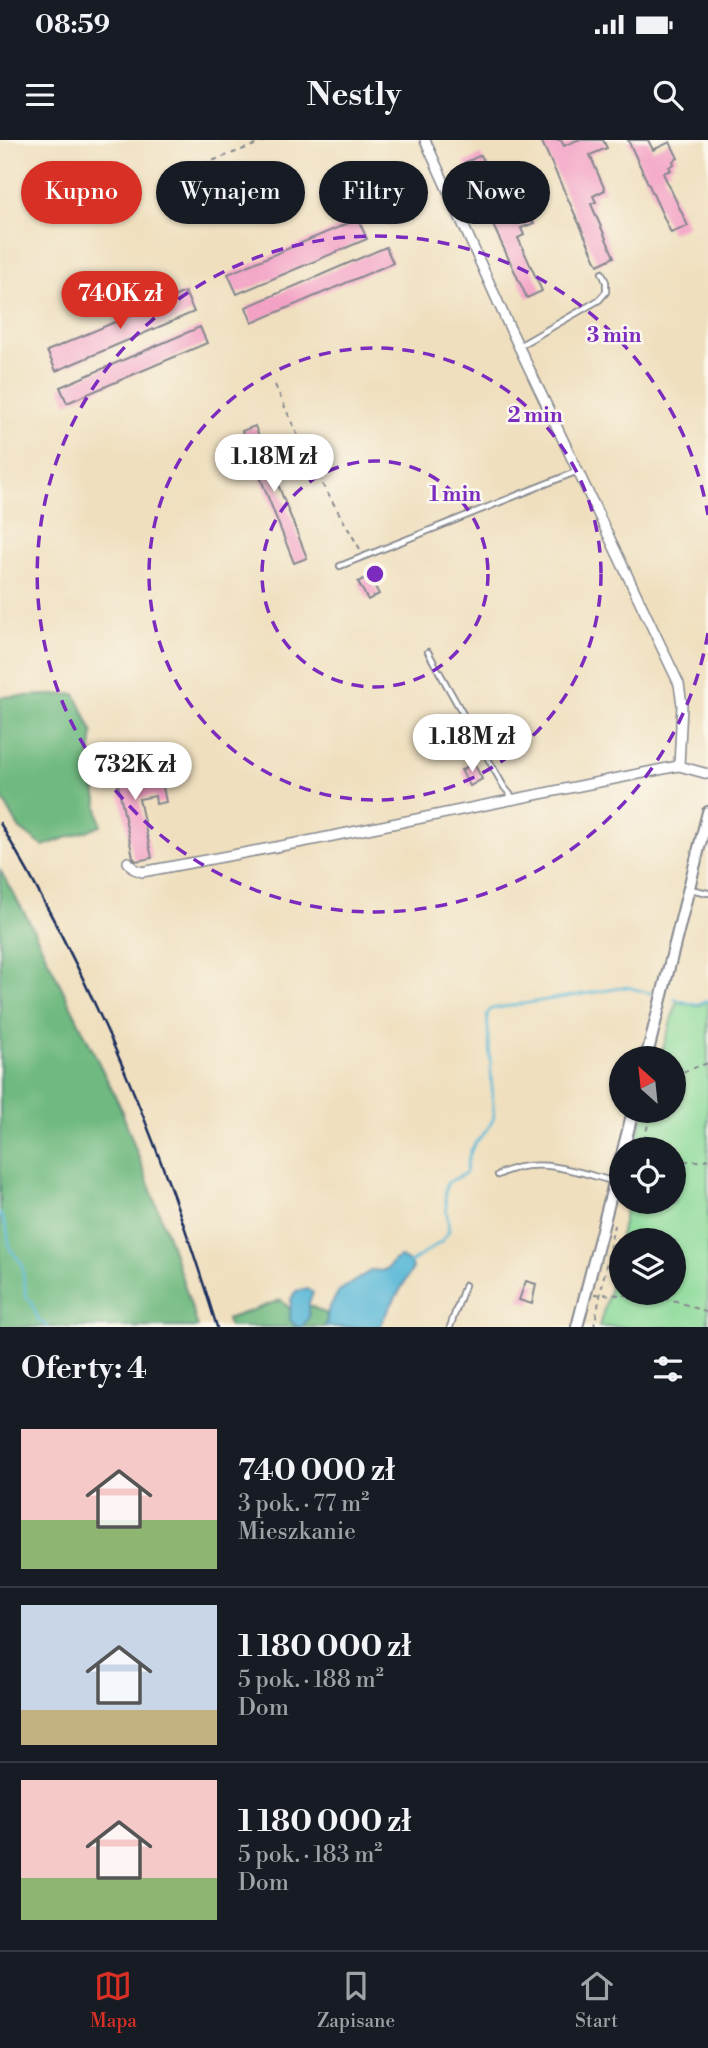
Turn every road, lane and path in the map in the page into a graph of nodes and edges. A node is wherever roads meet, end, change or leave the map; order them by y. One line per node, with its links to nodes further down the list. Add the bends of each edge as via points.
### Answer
1 (268, 140): 3 (path)
2 (425, 140): 5 (street)
3 (212, 161)
4 (602, 273): 5 (lane, via 606,292 599,300)
5 (519, 346): 7 (street)
6 (275, 385): 8 (path, via 311,465)
7 (578, 470): 8 (lane); 11 (street, via 679,684)
8 (364, 556): 9 (lane)
9 (340, 566)
10 (428, 652): 13 (lane)
11 (679, 766): 12 (street); 13 (street)
12 (708, 774)
13 (514, 799): 15 (street, via 142,872)
14 (708, 811): 16 (street)
15 (128, 862)
16 (689, 888): 17 (lane); 18 (street)
17 (708, 893)
18 (649, 1046)
19 (708, 1063): 20 (path)
20 (686, 1071)
21 (708, 1159): 22 (path)
22 (686, 1161)
23 (498, 1175): 24 (lane, via 510,1168 549,1165)
24 (609, 1180)
25 (609, 1205): 28 (street)
26 (616, 1215): 29 (path)
27 (465, 1285): 31 (lane)
28 (586, 1293): 29 (path); 32 (street)
29 (602, 1296): 30 (path, via 654,1296); 33 (path)
30 (708, 1313)
31 (450, 1327)
32 (577, 1327)
33 (594, 1327)

